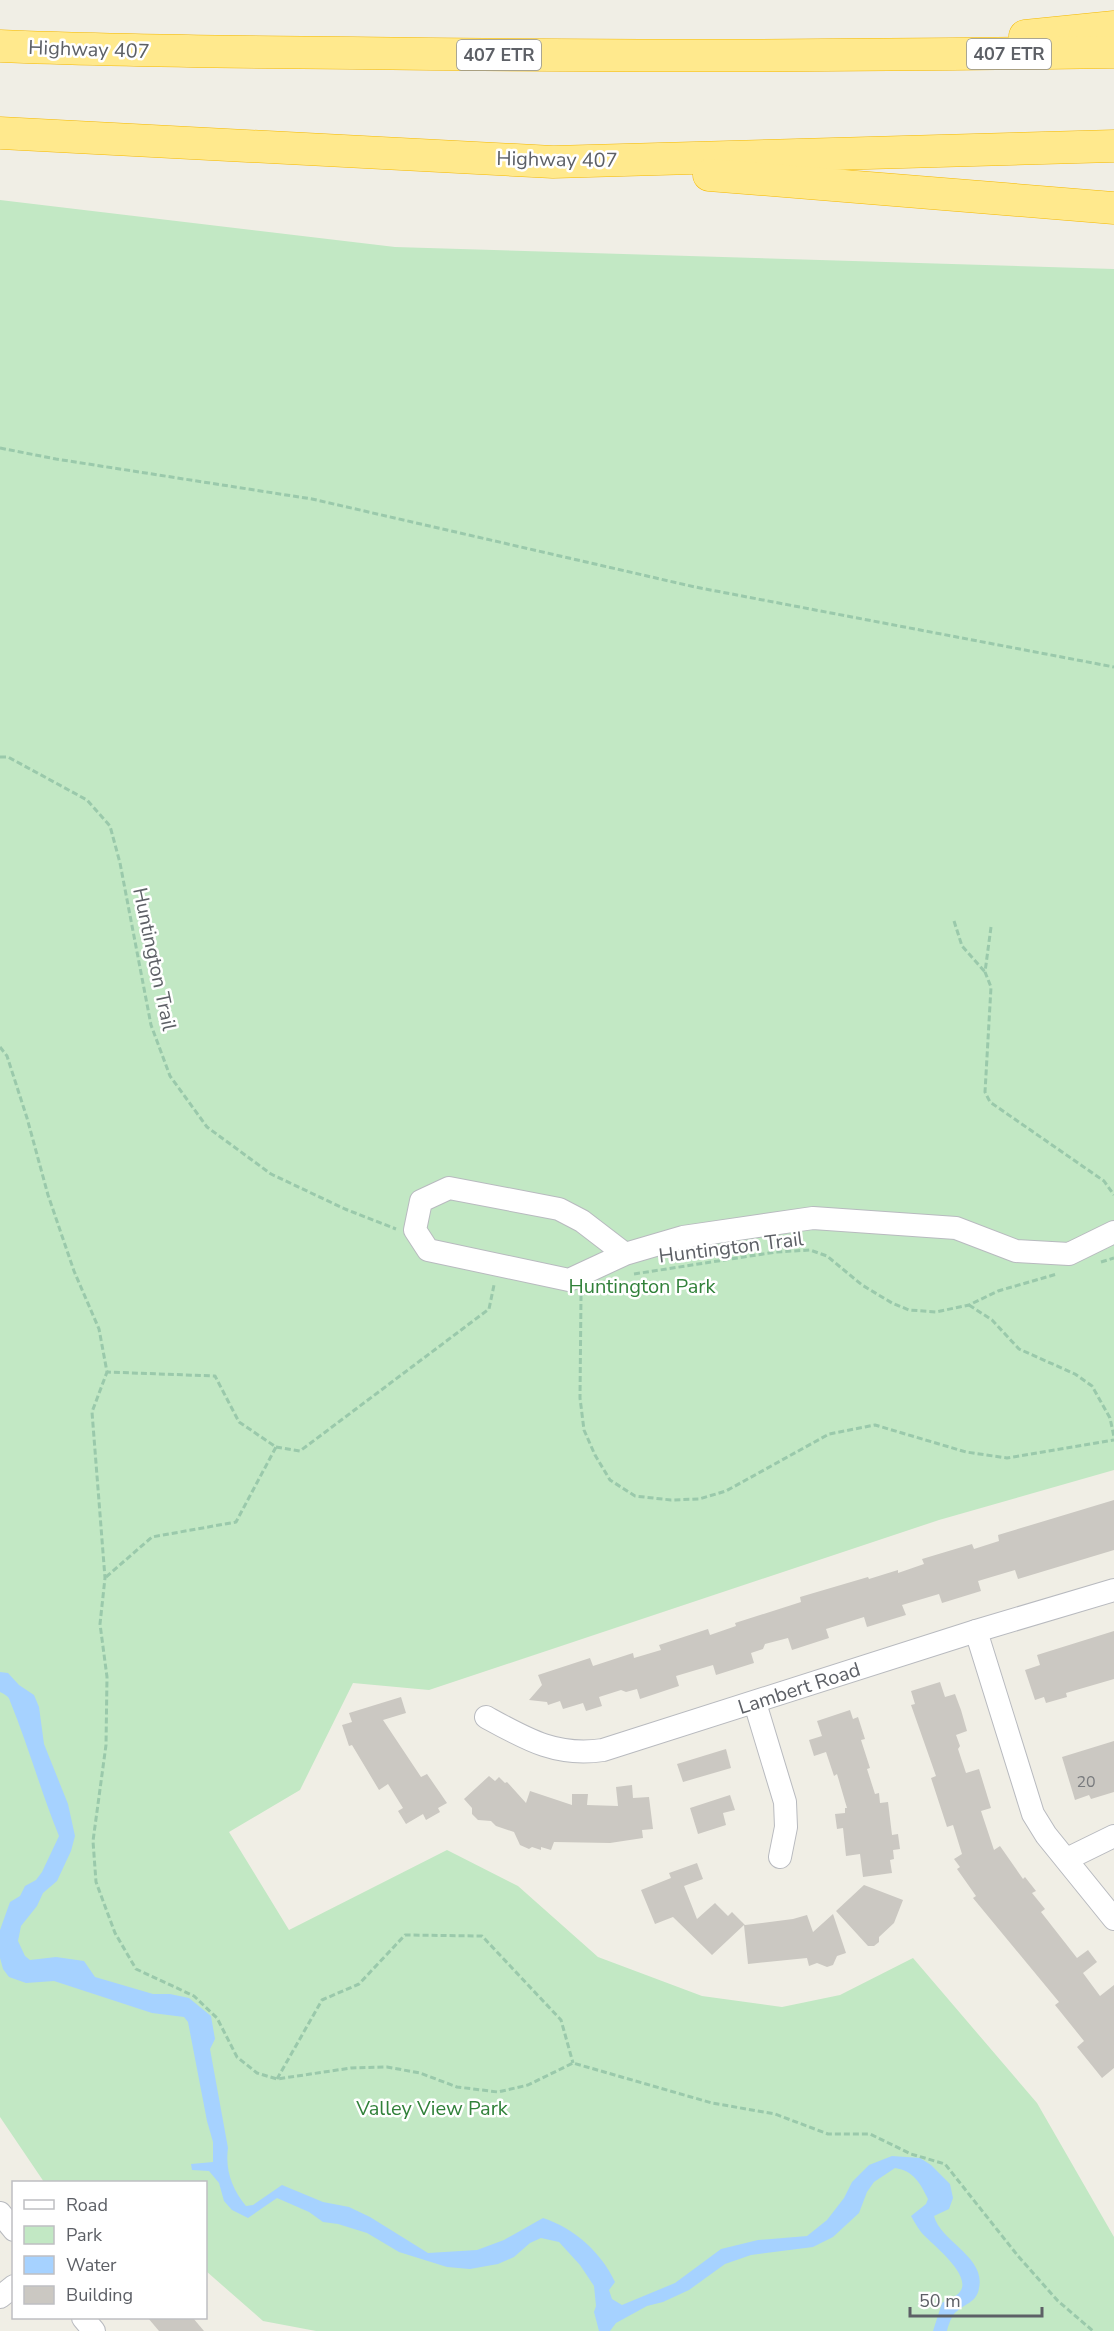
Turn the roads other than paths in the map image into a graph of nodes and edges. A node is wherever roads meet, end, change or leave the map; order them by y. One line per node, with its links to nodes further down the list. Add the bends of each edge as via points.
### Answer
1 (1114, 27): 4 (highway, via 1035,34)
2 (0, 45): 4 (highway, Highway 407 / 407 ETR, via 94,50 477,55)
3 (1114, 52): 4 (highway, Highway 407 / 407 ETR)
4 (904, 56)
5 (0, 133): 7 (highway, Highway 407)
6 (1114, 146): 7 (highway, Highway 407)
7 (553, 162): 8 (highway)
8 (1114, 208)
9 (1114, 1232): 10 (street, via 1069,1254 1016,1251 956,1228 813,1218 683,1237)
10 (627, 1264): 10 (street, via 582,1221 559,1209 449,1188 421,1202 415,1230 428,1250 569,1280)
11 (1114, 1590): 12 (street, Lambert Road)
12 (976, 1631): 13 (street, Lambert Road); 17 (street, via 1034,1814)
13 (755, 1703): 14 (street, Lambert Road, via 590,1752 542,1746); 16 (street, via 785,1802 786,1827)
14 (486, 1717)
15 (1114, 1836): 17 (street)
16 (780, 1857)
17 (1067, 1859): 18 (street)
18 (1114, 1919)
19 (0, 2213): 20 (street)
20 (12, 2228)
21 (12, 2288): 22 (street)
22 (0, 2297)
23 (84, 2319): 24 (street)
24 (94, 2331)

